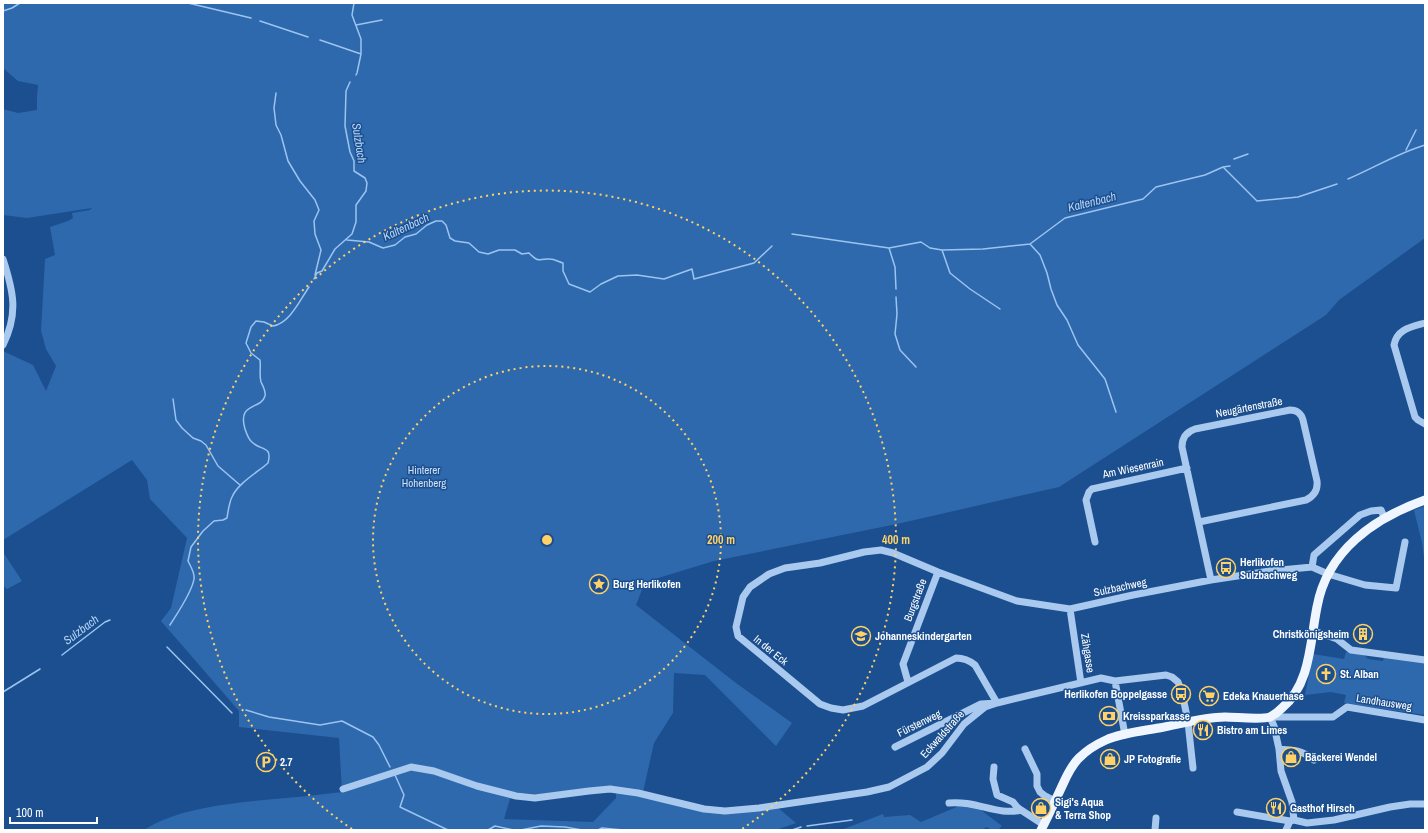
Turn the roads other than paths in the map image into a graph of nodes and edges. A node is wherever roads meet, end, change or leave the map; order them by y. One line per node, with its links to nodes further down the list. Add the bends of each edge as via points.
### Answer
1 (3, 259): 3 (street, via 12,288 13,314)
2 (1425, 323): 4 (street, via 1401,331 1394,345 1416,417)
3 (3, 345)
4 (1425, 424)
5 (1187, 468): 8 (street, Neugärtenstraße); 8 (street, Neugärtenstraße, via 1182,442 1190,431 1290,410 1295,410 1302,416 1317,481 1314,494 1306,500); 9 (street, Am Wiesenrain, via 1092,489 1086,500)
6 (1425, 500): 7 (main road)
7 (1384, 517): 11 (street, via 1381,510 1360,515 1314,555); 13 (main road, via 1352,542)
8 (1199, 522): 14 (street, Neugärtenstraße)
9 (1096, 542)
10 (1405, 542): 13 (street, Sulzbachweg, via 1396,588 1365,586)
11 (1312, 567): 13 (street, Sulzbachweg); 14 (street, Sulzbachweg)
12 (938, 572): 15 (street, Sulzbachweg, via 1017,601); 19 (street, Burgstraße, via 903,664); 19 (street, In der Eck, via 894,553 881,550 864,552 820,563 785,568 769,574 750,587 743,597 736,627 738,636 820,704 830,708 852,709 863,706)
13 (1328, 574): 16 (main road, via 1317,606)
14 (1211, 580): 15 (street, Sulzbachweg)
15 (1070, 609): 20 (street, Zähgasse)
16 (1314, 631): 17 (street, via 1337,639 1351,650); 22 (main road, via 1306,666 1295,692 1283,707)
17 (1425, 660)
18 (1115, 681): 20 (street, Zähgasse, via 1100,678); 24 (street, Zähgasse, via 1166,675 1172,677 1178,682 1182,692); 25 (street)
19 (908, 682): 21 (street, In der Eck, via 956,658 964,658 975,665)
20 (1081, 683): 21 (street, Eckwaldstraße)
21 (997, 703): 26 (street, Fürstenweg, via 981,704); 32 (street, Eckwaldstraße, via 985,707 964,724 927,768 889,787 759,808 725,811 704,809 610,789 535,798 516,796 434,771 411,767)
22 (1270, 717): 23 (street, Landhausweg, via 1333,716 1347,707); 24 (main road, via 1212,717); 28 (street)
23 (1425, 720)
24 (1188, 722): 25 (main road); 31 (street)
25 (1125, 734): 33 (main road, via 1093,747 1079,758 1070,770)
26 (895, 747)
27 (1025, 749): 33 (street, via 1037,774 1040,792)
28 (1279, 749): 29 (street, via 1296,749); 39 (street, via 1281,770 1292,802)
29 (1314, 760)
30 (994, 767): 36 (street, via 993,779 997,795 1014,802)
31 (1192, 768)
32 (343, 789)
33 (1055, 801): 41 (main road)
34 (949, 803): 36 (street, via 960,802 1012,813)
35 (1425, 804): 40 (street, via 1390,807)
36 (1021, 810): 41 (street)
37 (1237, 812): 39 (street)
38 (1156, 818): 42 (street)
39 (1292, 821): 40 (street); 43 (street)
40 (1308, 826)
41 (1042, 827)
42 (1155, 830)
43 (1286, 830)

